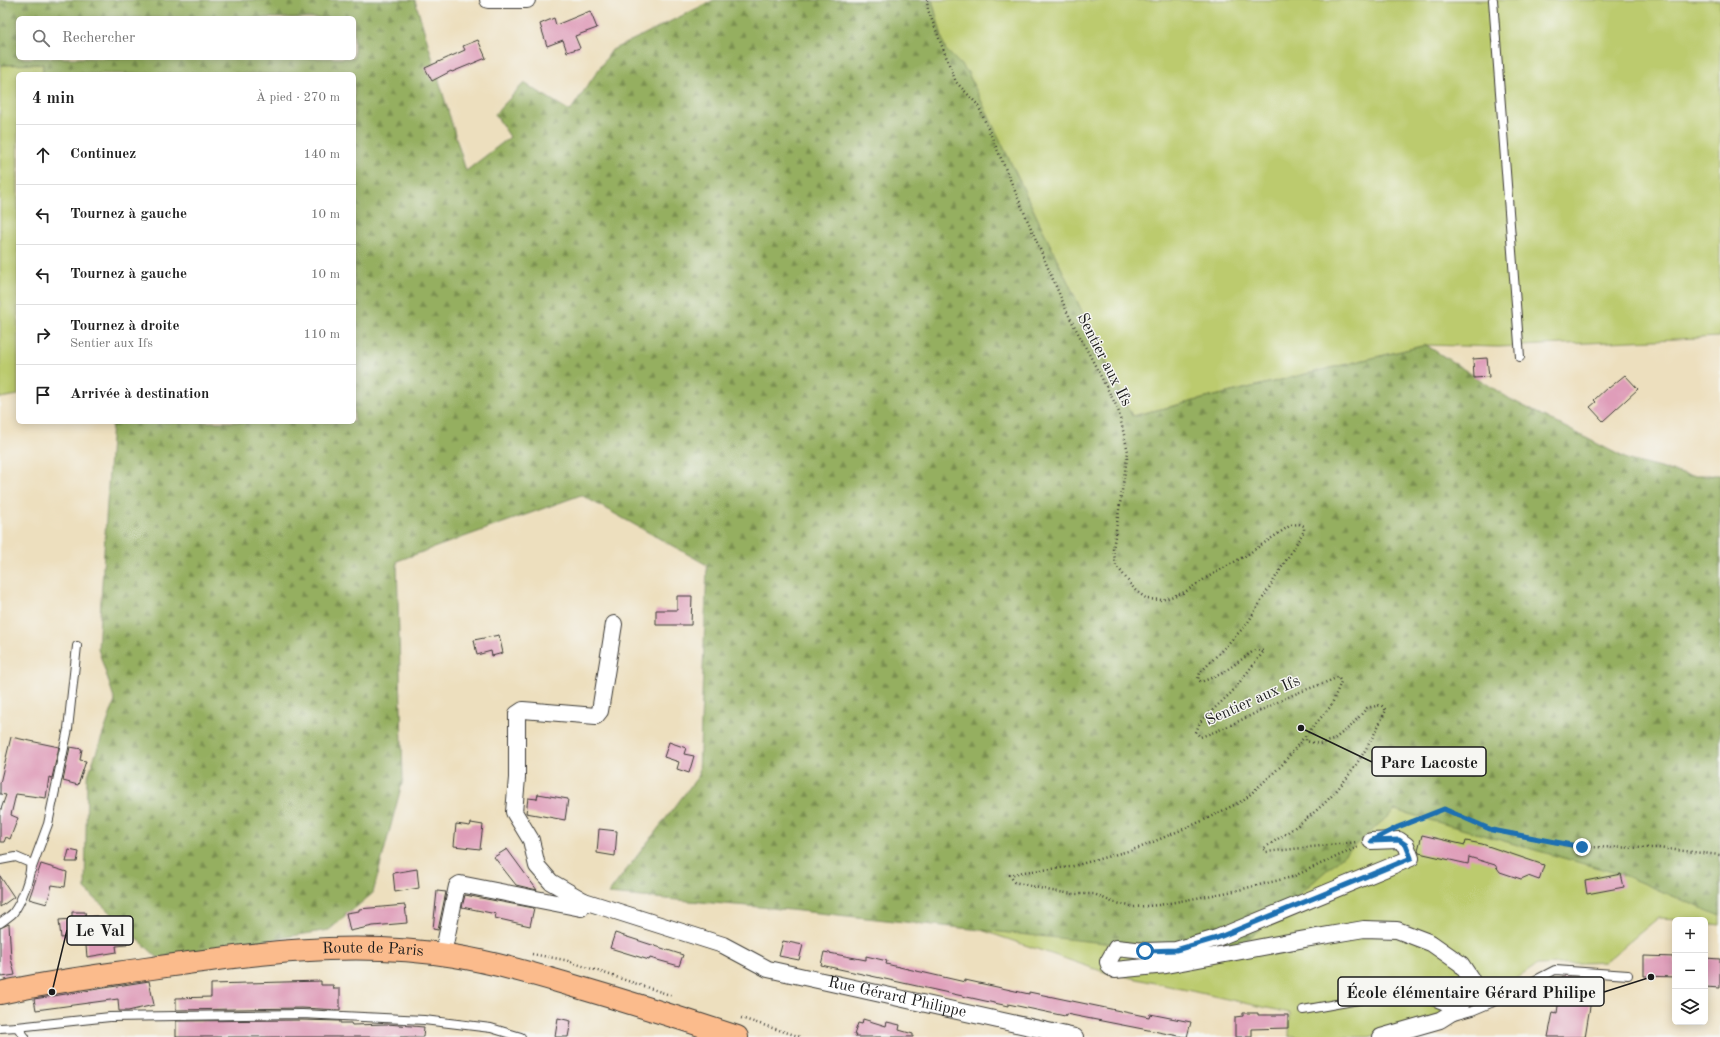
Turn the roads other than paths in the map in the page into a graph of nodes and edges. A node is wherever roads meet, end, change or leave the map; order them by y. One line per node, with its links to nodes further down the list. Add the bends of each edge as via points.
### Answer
1 (488, 0): 2 (street)
2 (527, 0)
3 (1493, 0): 4 (lane)
4 (1520, 357)
5 (614, 624): 10 (street, Rue Gérard Philippe, via 600,711 596,716 523,710 517,714 514,812 531,840 536,866 551,882)
6 (77, 646): 9 (lane, via 68,729 48,824)
7 (1371, 841): 16 (street, via 1399,840 1406,845 1411,858 1217,938 1176,950 1145,951 1116,948 1108,962 1110,967 1115,970 1166,965 1364,929 1397,930 1431,943 1462,964 1471,979 1469,991)
8 (0, 860): 9 (lane, via 16,857 30,863)
9 (31, 870): 11 (lane, via 13,913)
10 (584, 901): 12 (street, via 581,908 460,884 456,886); 23 (street, Rue Gérard Philippe, via 723,945 768,968)
11 (0, 923)
12 (442, 954): 14 (main road, Route de Paris, via 306,949 172,965); 22 (main road, Route de Paris, via 525,971 697,1028)
13 (1628, 975): 17 (lane, via 1555,970 1491,1003)
14 (0, 993)
15 (1303, 1010): 16 (lane, via 1397,993 1435,1002)
16 (1455, 1010): 17 (street)
17 (1440, 1020): 24 (street)
18 (17, 1026): 19 (lane); 20 (lane); 21 (lane, via 110,1017 302,1014 424,1020 491,1028)
19 (0, 1028)
20 (25, 1037)
21 (522, 1037)
22 (737, 1037)
23 (1075, 1037)
24 (1381, 1037)

